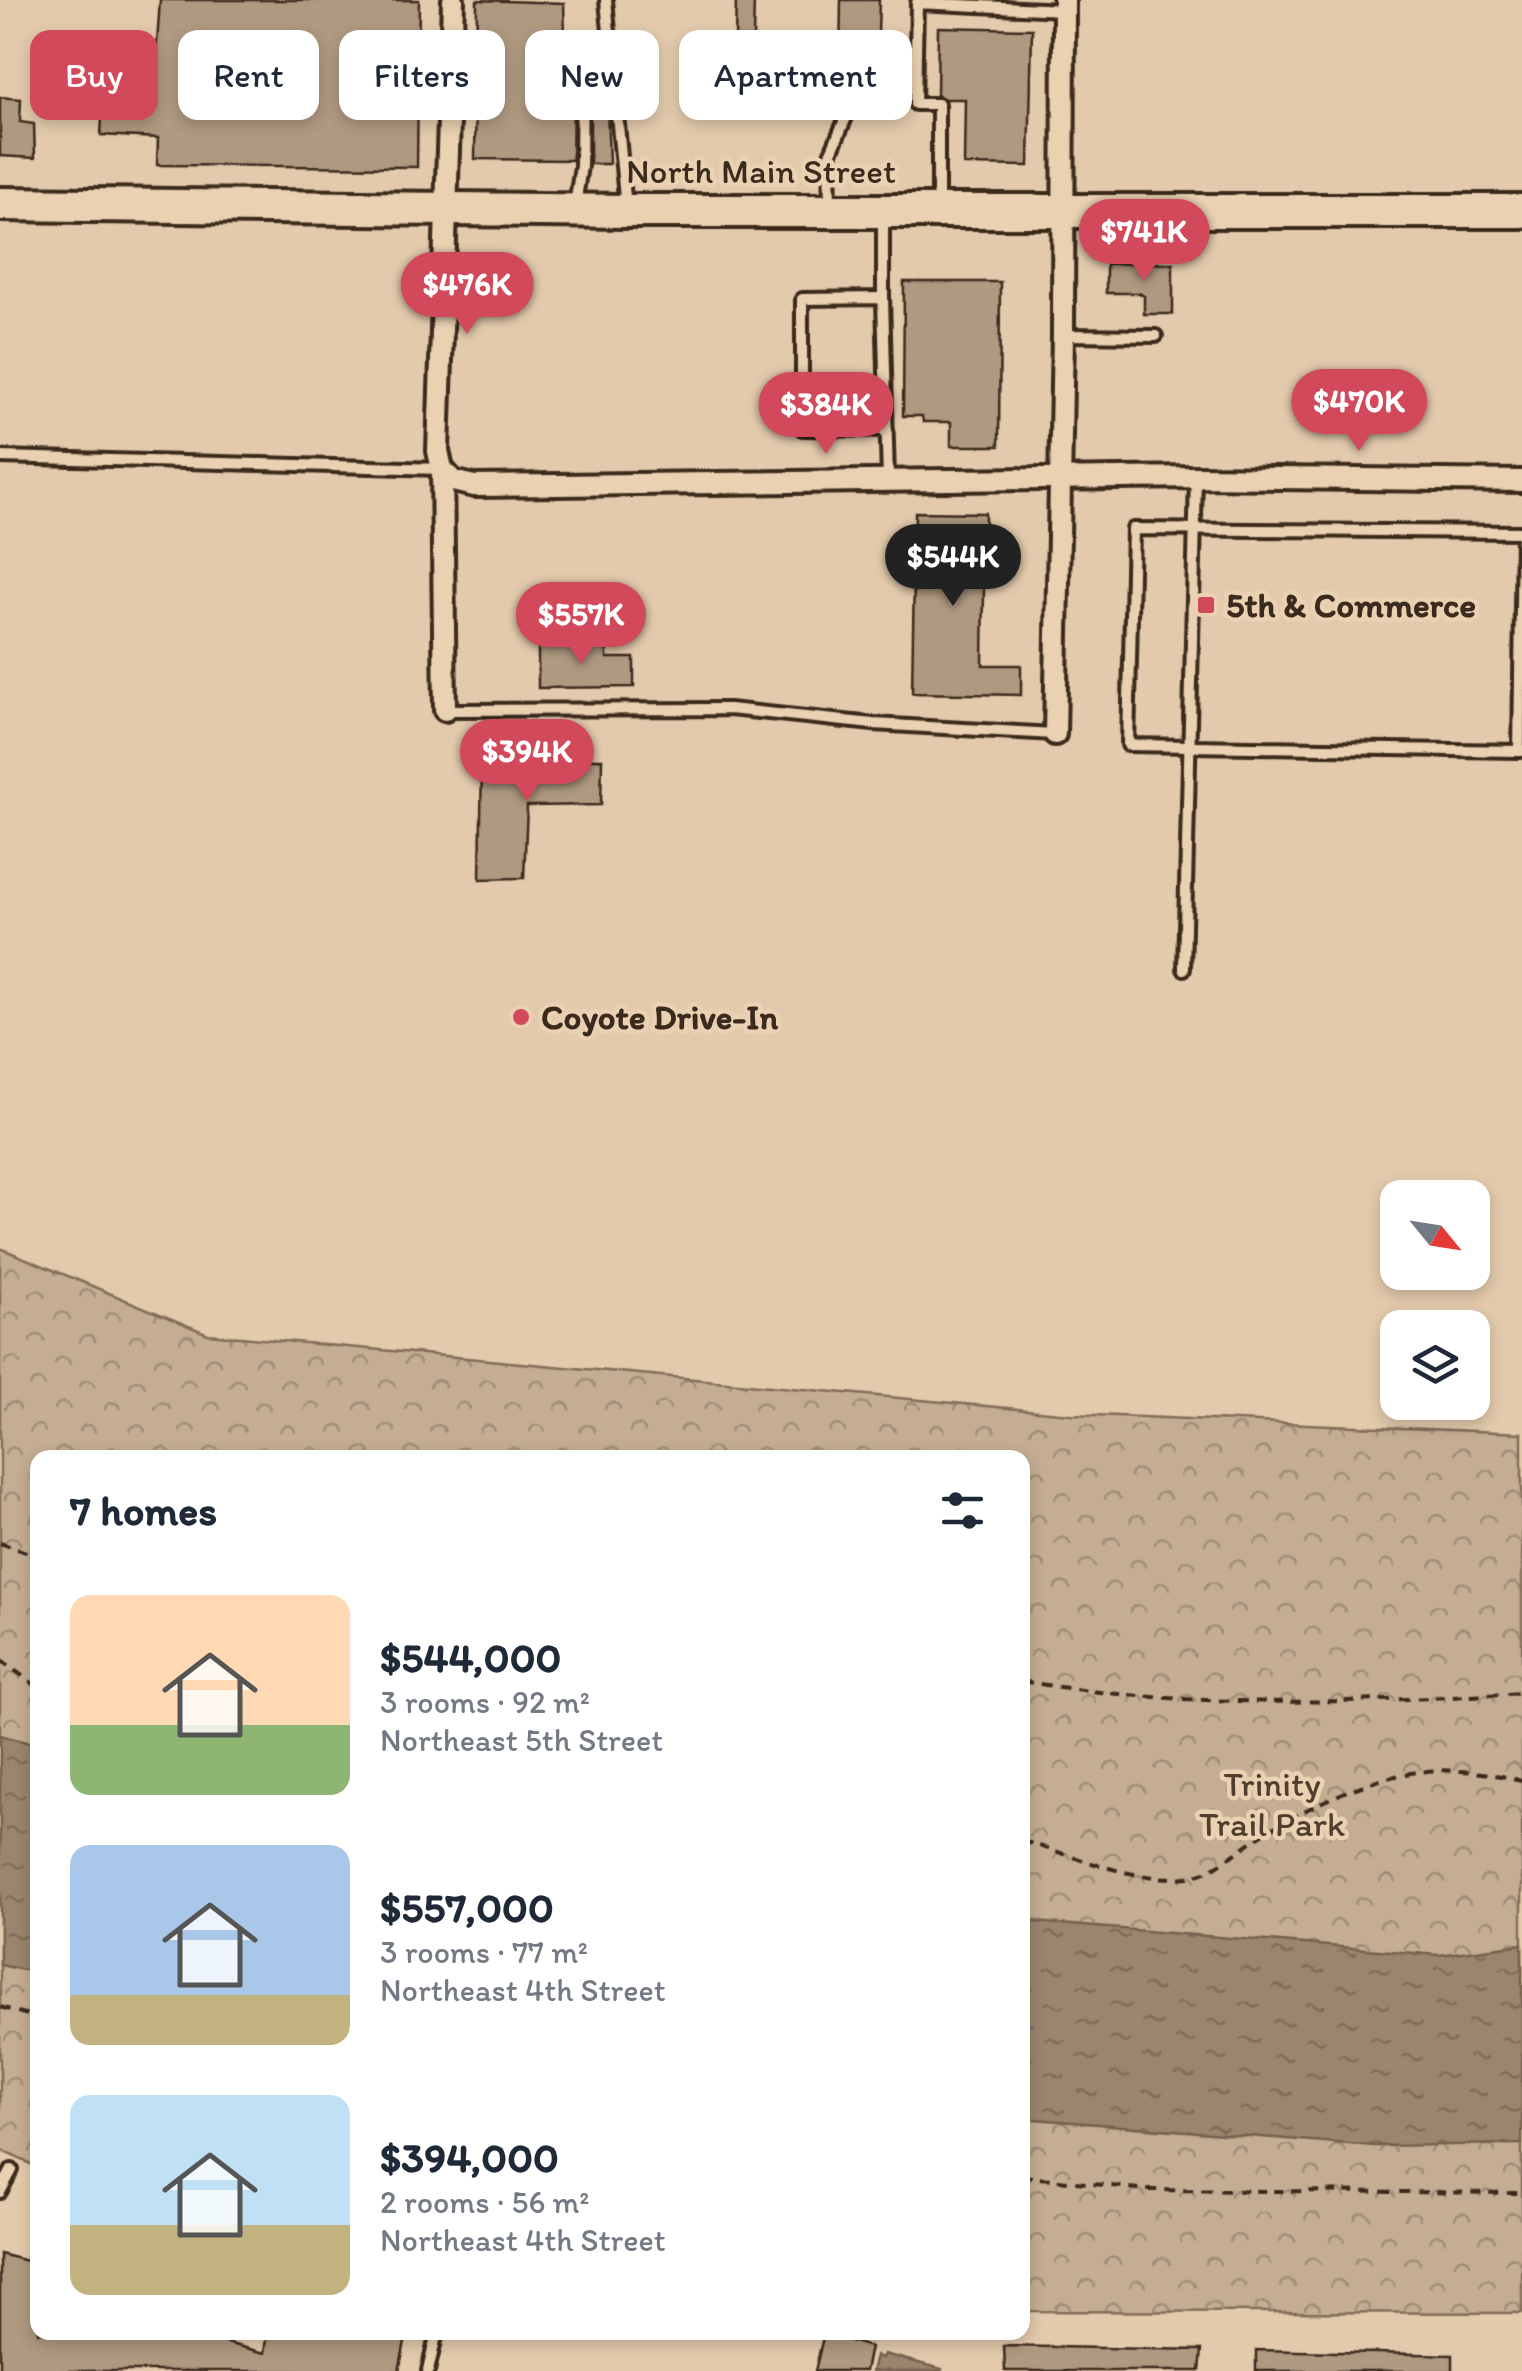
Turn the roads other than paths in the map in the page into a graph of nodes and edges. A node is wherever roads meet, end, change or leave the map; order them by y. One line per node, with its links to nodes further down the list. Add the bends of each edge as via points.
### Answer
1 (453, 0): 9 (street)
2 (606, 0): 4 (lane)
3 (1064, 5): 12 (lane, via 917,3 915,104 938,104); 16 (street)
4 (608, 30)
5 (581, 120): 10 (lane)
6 (617, 120): 14 (lane)
7 (845, 120): 11 (lane, via 829,157)
8 (0, 204): 9 (main road, North Main Street)
9 (448, 209): 10 (main road, North Main Street); 22 (street)
10 (574, 210): 14 (main road, North Main Street)
11 (830, 210): 14 (main road, North Main Street); 15 (main road, North Main Street)
12 (938, 210): 15 (main road, North Main Street); 16 (main road, North Main Street)
13 (1522, 210): 16 (main road, North Main Street)
14 (626, 211)
15 (883, 211): 17 (lane)
16 (1064, 212): 18 (street)
17 (883, 298): 20 (lane); 20 (lane, via 802,299 802,429)
18 (1063, 335): 19 (lane); 24 (street)
19 (1156, 336)
20 (887, 430): 25 (lane)
21 (0, 457): 22 (lane)
22 (442, 469): 25 (street, via 453,481 474,486); 28 (street)
23 (1196, 477): 24 (street); 26 (street); 27 (lane)
24 (1058, 479): 25 (street); 29 (street)
25 (888, 481)
26 (1522, 481)
27 (1194, 529): 30 (lane); 30 (lane, via 1133,529 1132,568 1128,744); 31 (lane, via 1522,532)
28 (445, 710): 29 (lane, via 730,709)
29 (1055, 734)
30 (1189, 746): 31 (lane); 32 (lane)
31 (1520, 751)
32 (1184, 969)
33 (12, 2170): 34 (lane)
34 (0, 2192)
35 (435, 2340): 36 (lane)
36 (428, 2371)

